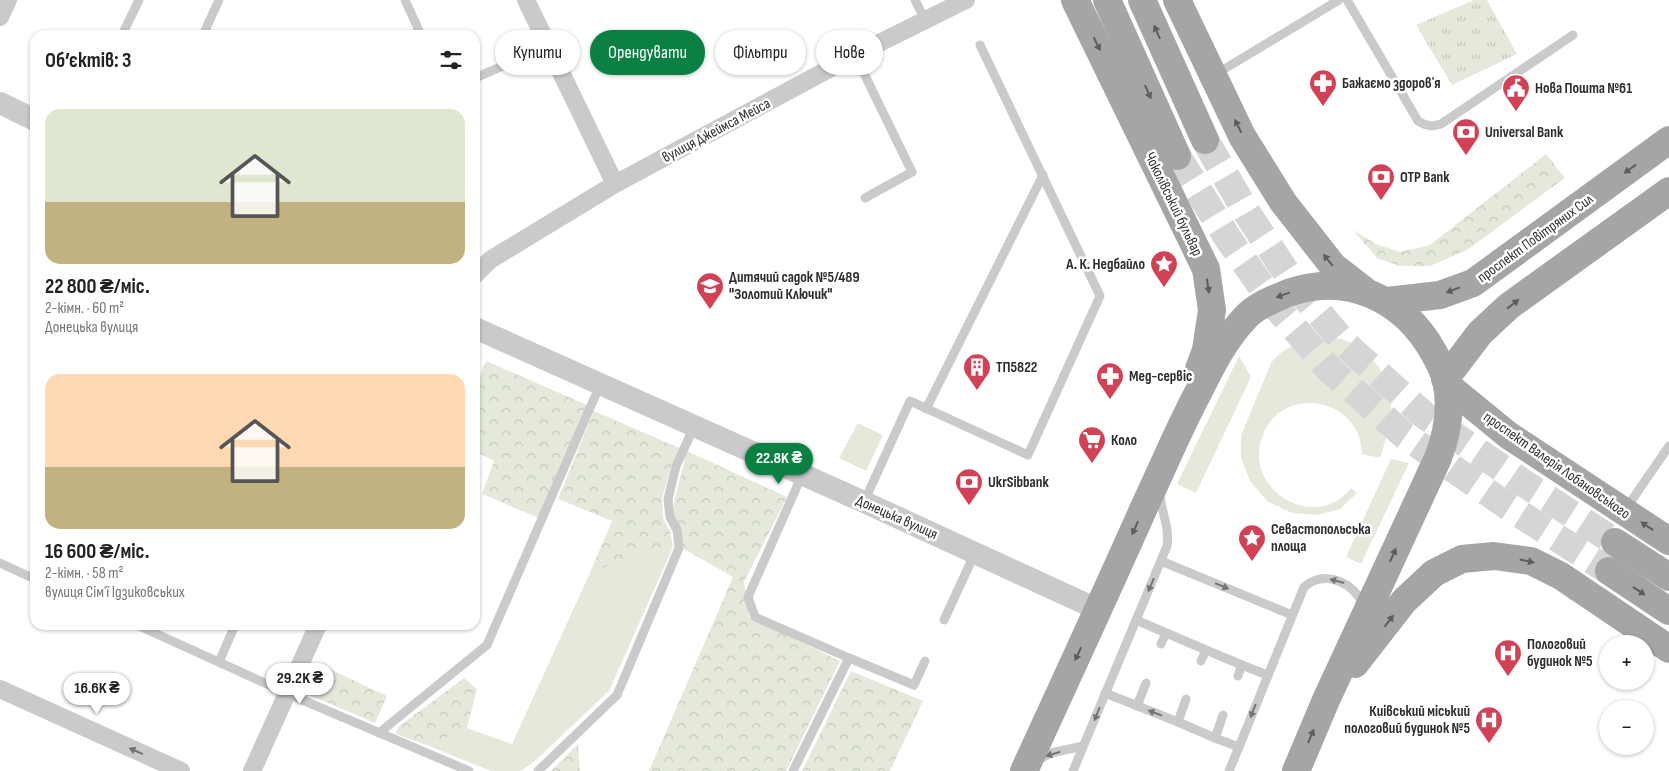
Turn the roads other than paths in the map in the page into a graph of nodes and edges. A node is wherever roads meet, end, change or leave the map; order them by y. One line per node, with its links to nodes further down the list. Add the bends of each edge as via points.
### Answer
1 (8, 0): 14 (street)
2 (139, 0): 16 (lane)
3 (219, 0): 17 (lane)
4 (406, 0): 18 (lane)
5 (526, 0): 19 (street)
6 (915, 0): 15 (lane)
7 (966, 0): 15 (street, вулиця Джеймса Мейса)
8 (1075, 0): 44 (main road, Чоколівський бульвар, one-way to 44, via 1206,269 1212,310 1206,350)
9 (1107, 0): 33 (main road, Чоколівський бульвар, one-way to 33)
10 (1142, 0): 31 (main road, one-way to 10)
11 (1177, 0): 28 (main road)
12 (1339, 0): 28 (lane)
13 (1347, 0): 20 (lane, via 1418,121 1433,127)
14 (0, 17)
15 (925, 20): 21 (street, вулиця Джеймса Мейса)
16 (124, 30)
17 (205, 30)
18 (419, 30)
19 (542, 30)
20 (1572, 35)
21 (883, 41)
22 (980, 45): 34 (lane)
23 (495, 69): 27 (lane)
24 (564, 75): 35 (street)
25 (818, 75): 35 (street, вулиця Джеймса Мейса)
26 (865, 75): 37 (lane, via 912,172)
27 (480, 76)
28 (1213, 76): 39 (main road, one-way to 28, via 1333,266 1283,202 1242,136)
29 (0, 103): 30 (street)
30 (30, 118)
31 (1205, 140)
32 (1669, 140): 39 (main road, проспект Повітряних Сил, one-way to 39, via 1473,283 1440,295)
33 (1177, 156)
34 (1043, 176): 43 (lane); 43 (lane, via 1100,296 1028,455)
35 (616, 184): 38 (street, вулиця Джеймса Мейса, via 490,260)
36 (1669, 191): 41 (main road, one-way to 36, via 1480,333 1509,306)
37 (865, 198)
38 (480, 270)
39 (1376, 296): 41 (main road, via 1404,315 1425,337); 44 (main road, one-way to 44, via 1332,287 1304,288 1274,299 1246,316 1220,349)
40 (480, 330): 42 (street, Донецька вулиця)
41 (1446, 382): 50 (main road, проспект Валерія Лобановського, via 1508,435); 62 (main road, one-way to 41, via 1444,444 1448,415)
42 (600, 385): 45 (street, Донецька вулиця); 88 (lane, via 487,645)
43 (926, 409): 49 (lane, via 910,402)
44 (1183, 420): 47 (main road)
45 (694, 426): 48 (street, Донецька вулиця); 96 (lane, via 676,466 668,499 670,517 677,530 678,548 617,695)
46 (1669, 446): 50 (lane)
47 (1161, 471): 54 (lane, via 1160,500 1168,537); 59 (main road, one-way to 59)
48 (802, 475): 49 (street, Донецька вулиця); 72 (lane, via 748,596 755,617)
49 (864, 502): 53 (street, Донецька вулиця)
50 (1624, 512): 51 (main road, проспект Валерія Лобановського, one-way to 50)
51 (1669, 541)
52 (1615, 542): 58 (main road, проспект Валерія Лобановського)
53 (975, 553): 59 (street, Донецька вулиця); 63 (lane)
54 (1161, 561): 61 (lane, one-way to 61); 64 (lane, one-way to 64)
55 (0, 563): 57 (lane)
56 (1609, 570): 60 (main road, one-way to 60)
57 (30, 577)
58 (1669, 577)
59 (1098, 610): 92 (main road, one-way to 92)
60 (1669, 611)
61 (1292, 615): 62 (lane, one-way to 61, via 1355,591 1346,584 1321,578 1311,580 1304,587); 77 (lane)
62 (1366, 616): 84 (main road)
63 (944, 620)
64 (1136, 620): 68 (lane); 82 (lane)
65 (148, 630): 75 (lane)
66 (233, 630): 75 (lane)
67 (316, 630): 81 (street)
68 (1166, 633): 69 (lane); 71 (lane)
69 (1161, 644)
70 (1669, 648): 84 (main road, one-way to 70, via 1404,601 1434,573 1462,559 1494,556 1531,561 1561,576)
71 (1206, 650): 74 (lane); 76 (lane)
72 (849, 658): 73 (lane, via 914,685); 97 (lane)
73 (924, 661)
74 (1201, 661)
75 (219, 662): 81 (lane)
76 (1242, 665): 77 (lane); 78 (lane)
77 (1267, 675): 91 (lane, one-way to 91)
78 (1238, 676)
79 (1146, 683): 85 (lane)
80 (0, 689): 93 (street, one-way to 80)
81 (287, 693): 88 (lane); 94 (street)
82 (1105, 693): 85 (lane); 90 (lane, one-way to 90)
83 (1186, 700): 87 (lane)
84 (1326, 700): 100 (main road, one-way to 84)
85 (1137, 706): 87 (lane, one-way to 85)
86 (1223, 715): 89 (lane)
87 (1178, 722): 89 (lane)
88 (379, 733): 95 (lane)
89 (1215, 738): 91 (lane)
90 (1083, 746): 92 (lane, one-way to 92, via 1051,753); 98 (lane)
91 (1239, 747): 99 (lane)
92 (1025, 769)
93 (181, 771)
94 (252, 771)
95 (469, 771)
96 (538, 771)
97 (793, 771)
98 (1073, 771)
99 (1229, 771)
100 (1296, 771)

